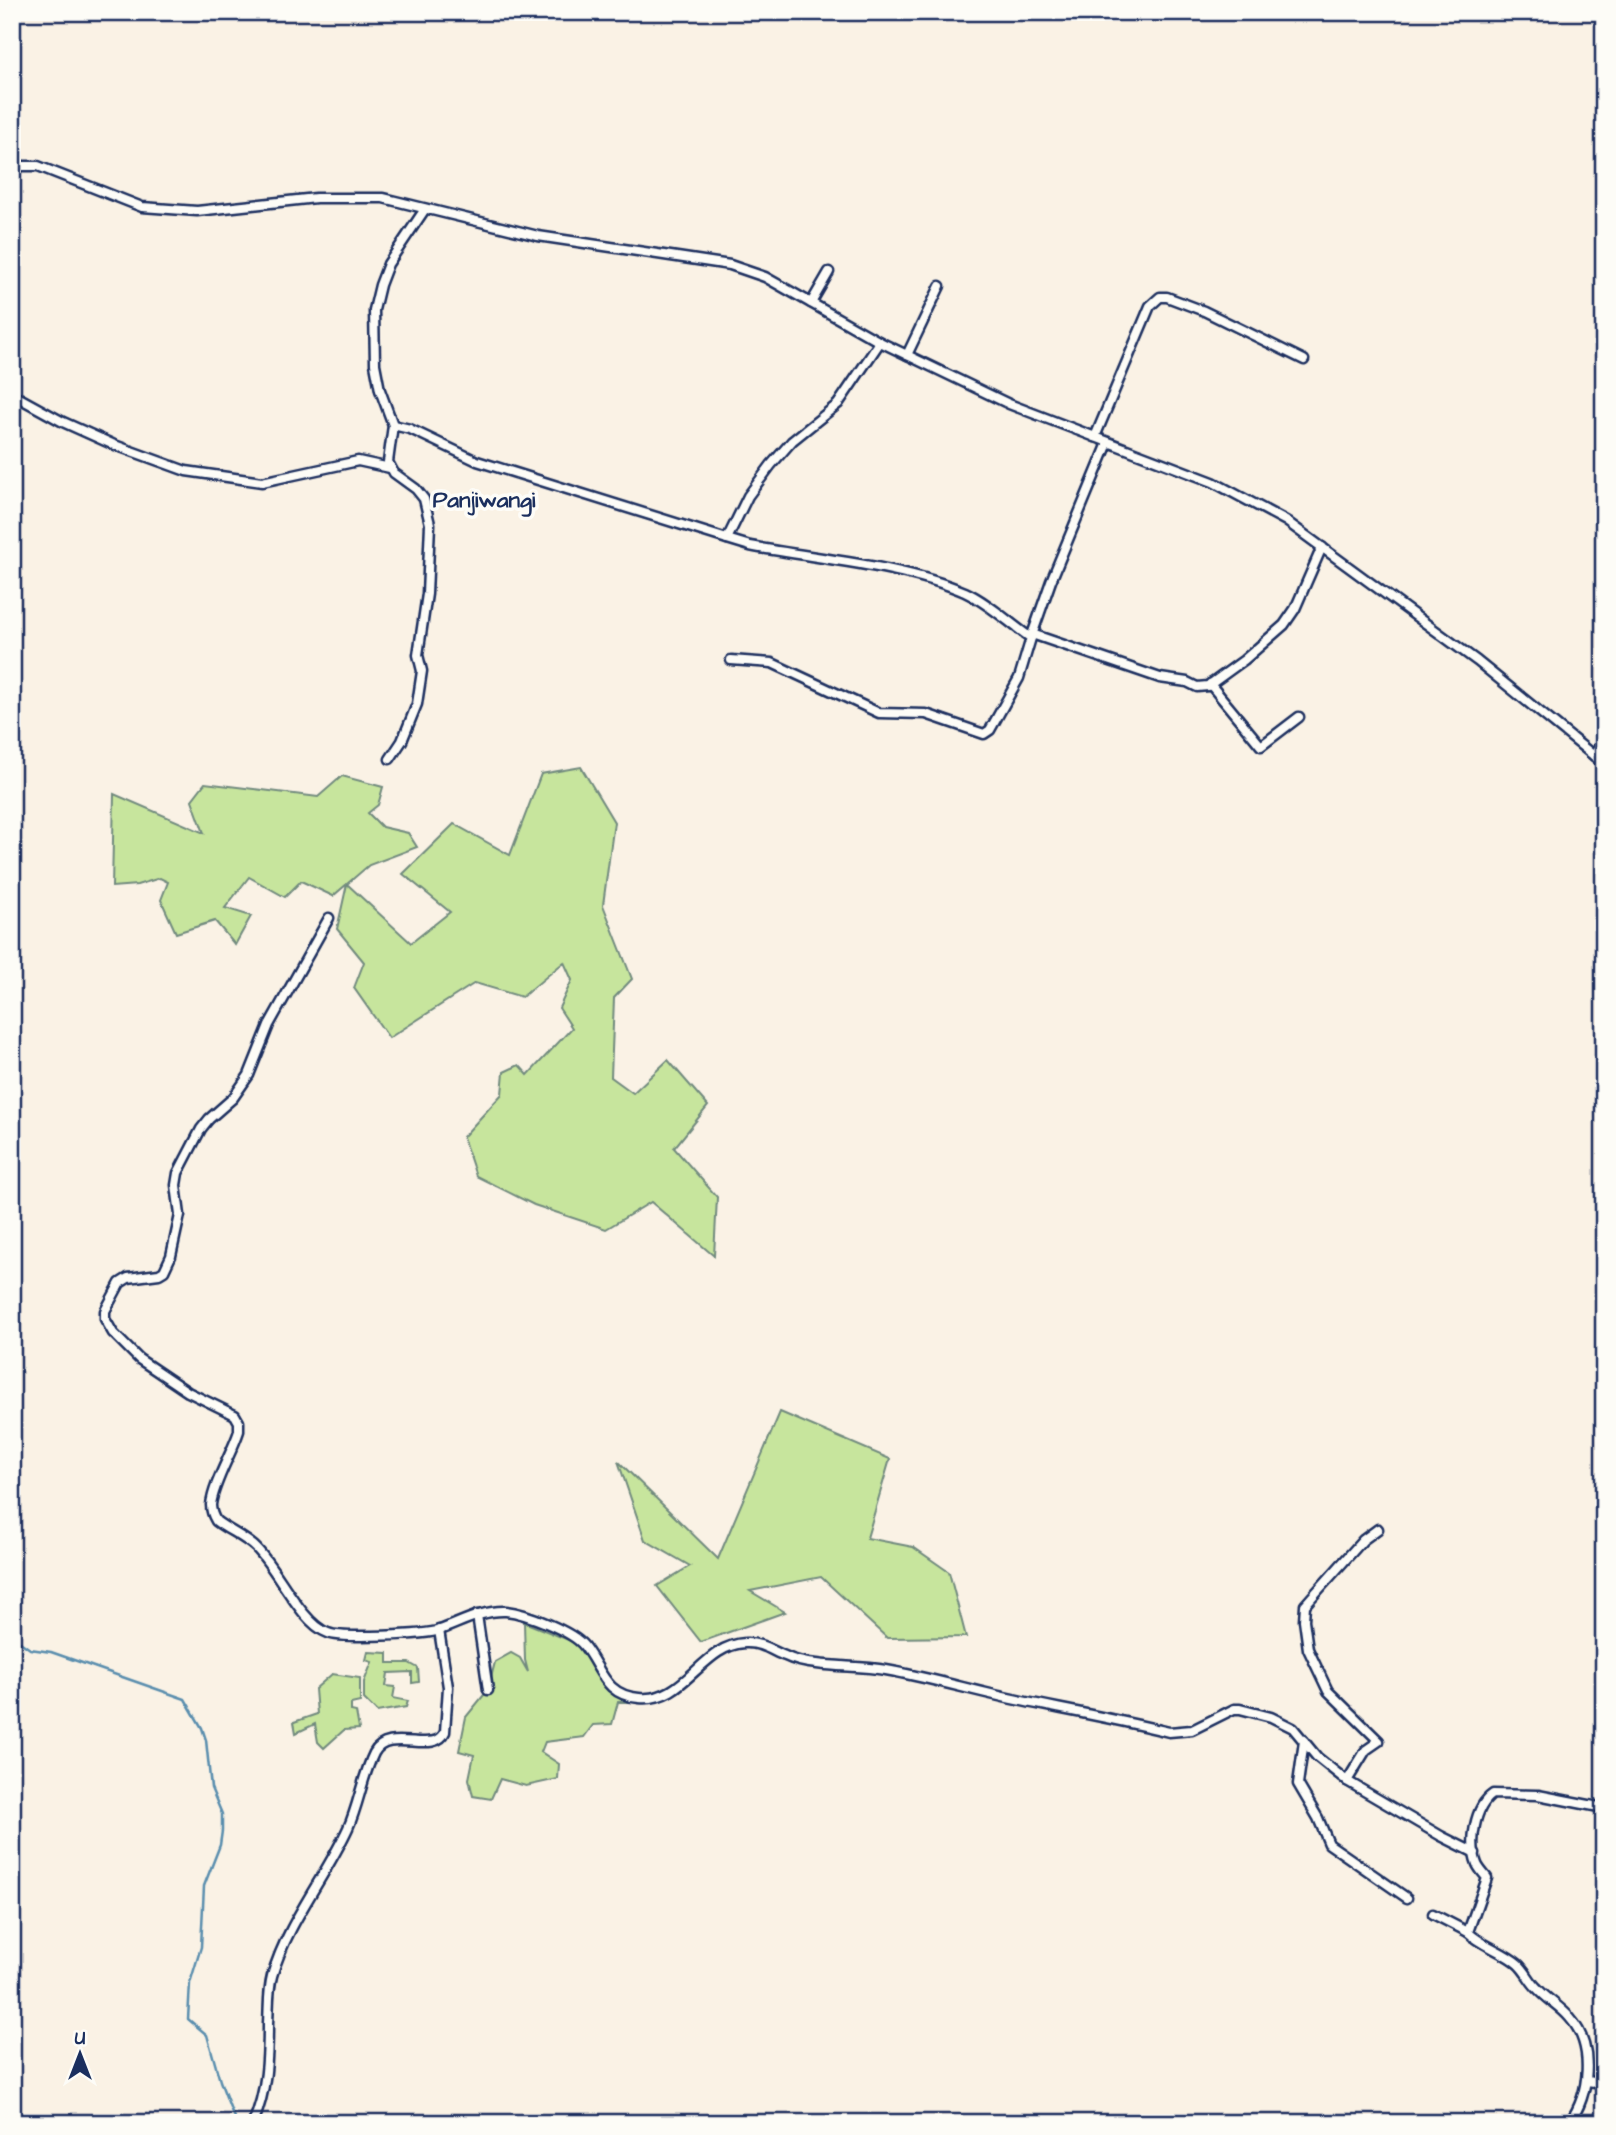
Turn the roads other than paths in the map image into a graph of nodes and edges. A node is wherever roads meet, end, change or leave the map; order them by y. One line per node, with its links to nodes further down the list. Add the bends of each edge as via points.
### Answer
1 (12, 170): 2 (street, via 38,166 142,207 197,211 316,198 380,198)
2 (425, 209): 5 (street, via 537,236 734,266 765,277); 10 (street, via 388,264 374,310 375,365)
3 (829, 272): 5 (street)
4 (940, 286): 7 (street)
5 (811, 303): 6 (street)
6 (880, 342): 7 (street); 14 (street, via 838,404 792,441 771,466 748,496)
7 (907, 355): 11 (street, via 1009,404)
8 (1304, 360): 11 (street, via 1203,311 1160,297 1150,306)
9 (12, 394): 13 (street, via 75,428 186,471 262,482 356,461)
10 (393, 425): 13 (street); 14 (street, via 477,461)
11 (1095, 438): 12 (street)
12 (1108, 443): 15 (street, via 1213,482 1286,520); 16 (street)
13 (390, 468): 22 (street, via 424,499 430,532 417,704)
14 (727, 540): 16 (street, via 897,573 954,589)
15 (1322, 547): 18 (street, via 1284,625); 21 (street, via 1481,663)
16 (1031, 636): 17 (street, via 1019,678 984,734 926,715 879,713 772,663); 18 (street, via 1160,678 1197,687)
17 (731, 660)
18 (1210, 684): 19 (street, via 1261,746)
19 (1300, 717)
20 (1604, 738): 21 (street)
21 (1594, 757): 23 (street)
22 (390, 759)
23 (1604, 764)
24 (329, 918): 27 (street, via 269,1025 249,1075 233,1098 208,1119 177,1173 180,1215 164,1271 120,1283 105,1319 113,1333 159,1374 235,1415 239,1430 214,1493 212,1514 256,1548 314,1624 345,1637)
25 (1378, 1529): 30 (street, via 1305,1605 1308,1649 1328,1692 1380,1741 1366,1750)
26 (477, 1615): 27 (street); 28 (street); 29 (street, via 510,1612 561,1630 584,1646 608,1684 637,1698 652,1699 671,1690 709,1658 732,1646 757,1643 801,1661 887,1670 1169,1732 1192,1730 1240,1709 1287,1724)
27 (439, 1630): 38 (street, via 448,1687 443,1738 388,1741 375,1750 347,1829 276,1961 269,1989 266,2076)
28 (488, 1689)
29 (1304, 1741): 30 (street); 33 (street, via 1298,1784 1329,1844)
30 (1347, 1781): 32 (street)
31 (1604, 1808): 32 (street, via 1538,1795 1493,1794 1475,1825)
32 (1475, 1853): 35 (street, via 1487,1878)
33 (1407, 1898)
34 (1433, 1914): 35 (street)
35 (1468, 1932): 36 (street, via 1518,1964 1535,1987 1571,2019 1586,2052)
36 (1586, 2081): 37 (street); 39 (street, via 1582,2102)
37 (1604, 2083)
38 (253, 2123)
39 (1569, 2123)

